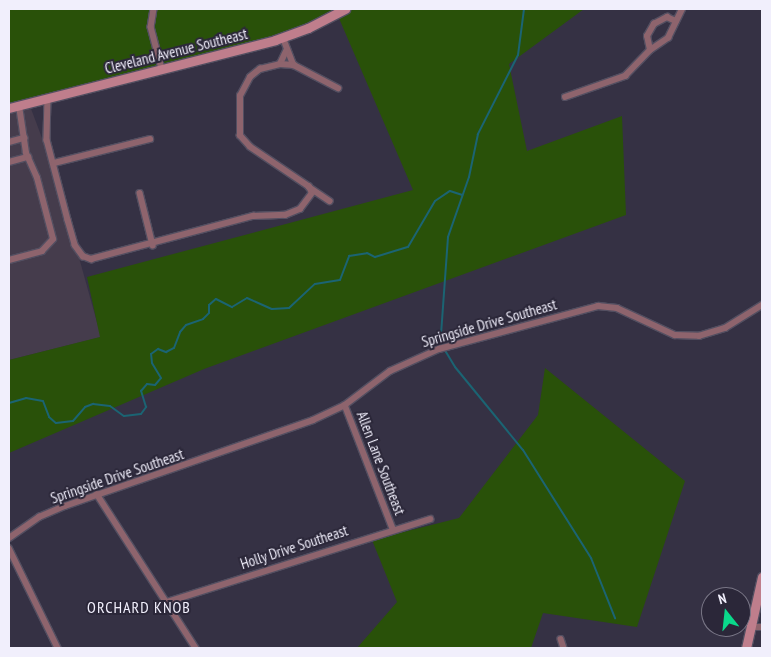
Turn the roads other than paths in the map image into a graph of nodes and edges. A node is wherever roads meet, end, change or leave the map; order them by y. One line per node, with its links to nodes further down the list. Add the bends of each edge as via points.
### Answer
1 (154, 9): 10 (street, via 151,27)
2 (345, 9): 5 (main road, Cleveland Avenue Southeast)
3 (682, 9): 4 (street)
4 (676, 21): 6 (street, via 668,38); 6 (street, via 667,17 654,24 647,36)
5 (283, 37): 7 (street); 10 (main road, Cleveland Avenue Southeast)
6 (650, 50): 12 (street, via 625,76)
7 (286, 51): 8 (street); 9 (street)
8 (280, 64): 9 (street); 22 (street, via 260,69 244,87 239,106 240,136 250,147)
9 (294, 65): 11 (street)
10 (162, 69): 13 (main road, Cleveland Avenue Southeast)
11 (338, 88)
12 (565, 97)
13 (48, 98): 14 (main road, Cleveland Avenue Southeast); 21 (street, via 47,140)
14 (19, 106): 15 (main road, Cleveland Avenue Southeast); 16 (street)
15 (9, 108)
16 (24, 138): 18 (street); 19 (street)
17 (150, 139): 21 (street)
18 (9, 142)
19 (28, 157): 20 (street); 26 (street, via 53,239 42,251)
20 (9, 162)
21 (54, 163): 25 (street, via 75,245 83,256 91,259)
22 (310, 187): 24 (street); 25 (street, via 312,193 300,209 286,215 253,216)
23 (140, 193): 25 (street)
24 (330, 201)
25 (153, 245)
26 (9, 260)
27 (762, 305): 28 (street, Springside Drive Southeast, via 725,328 686,337 617,308 583,308 412,358)
28 (345, 405): 29 (street, Springside Drive Southeast, via 274,435); 31 (street, Allen Lane Southeast)
29 (97, 494): 32 (street, Springside Drive Southeast, via 40,517); 35 (street)
30 (430, 519): 31 (street, Holly Drive Southeast)
31 (393, 529): 35 (street, Holly Drive Southeast)
32 (9, 538)
33 (9, 548): 38 (street)
34 (762, 577): 36 (main road)
35 (166, 602): 39 (street)
36 (751, 623)
37 (561, 639): 40 (street)
38 (58, 648)
39 (196, 648)
40 (564, 648)

